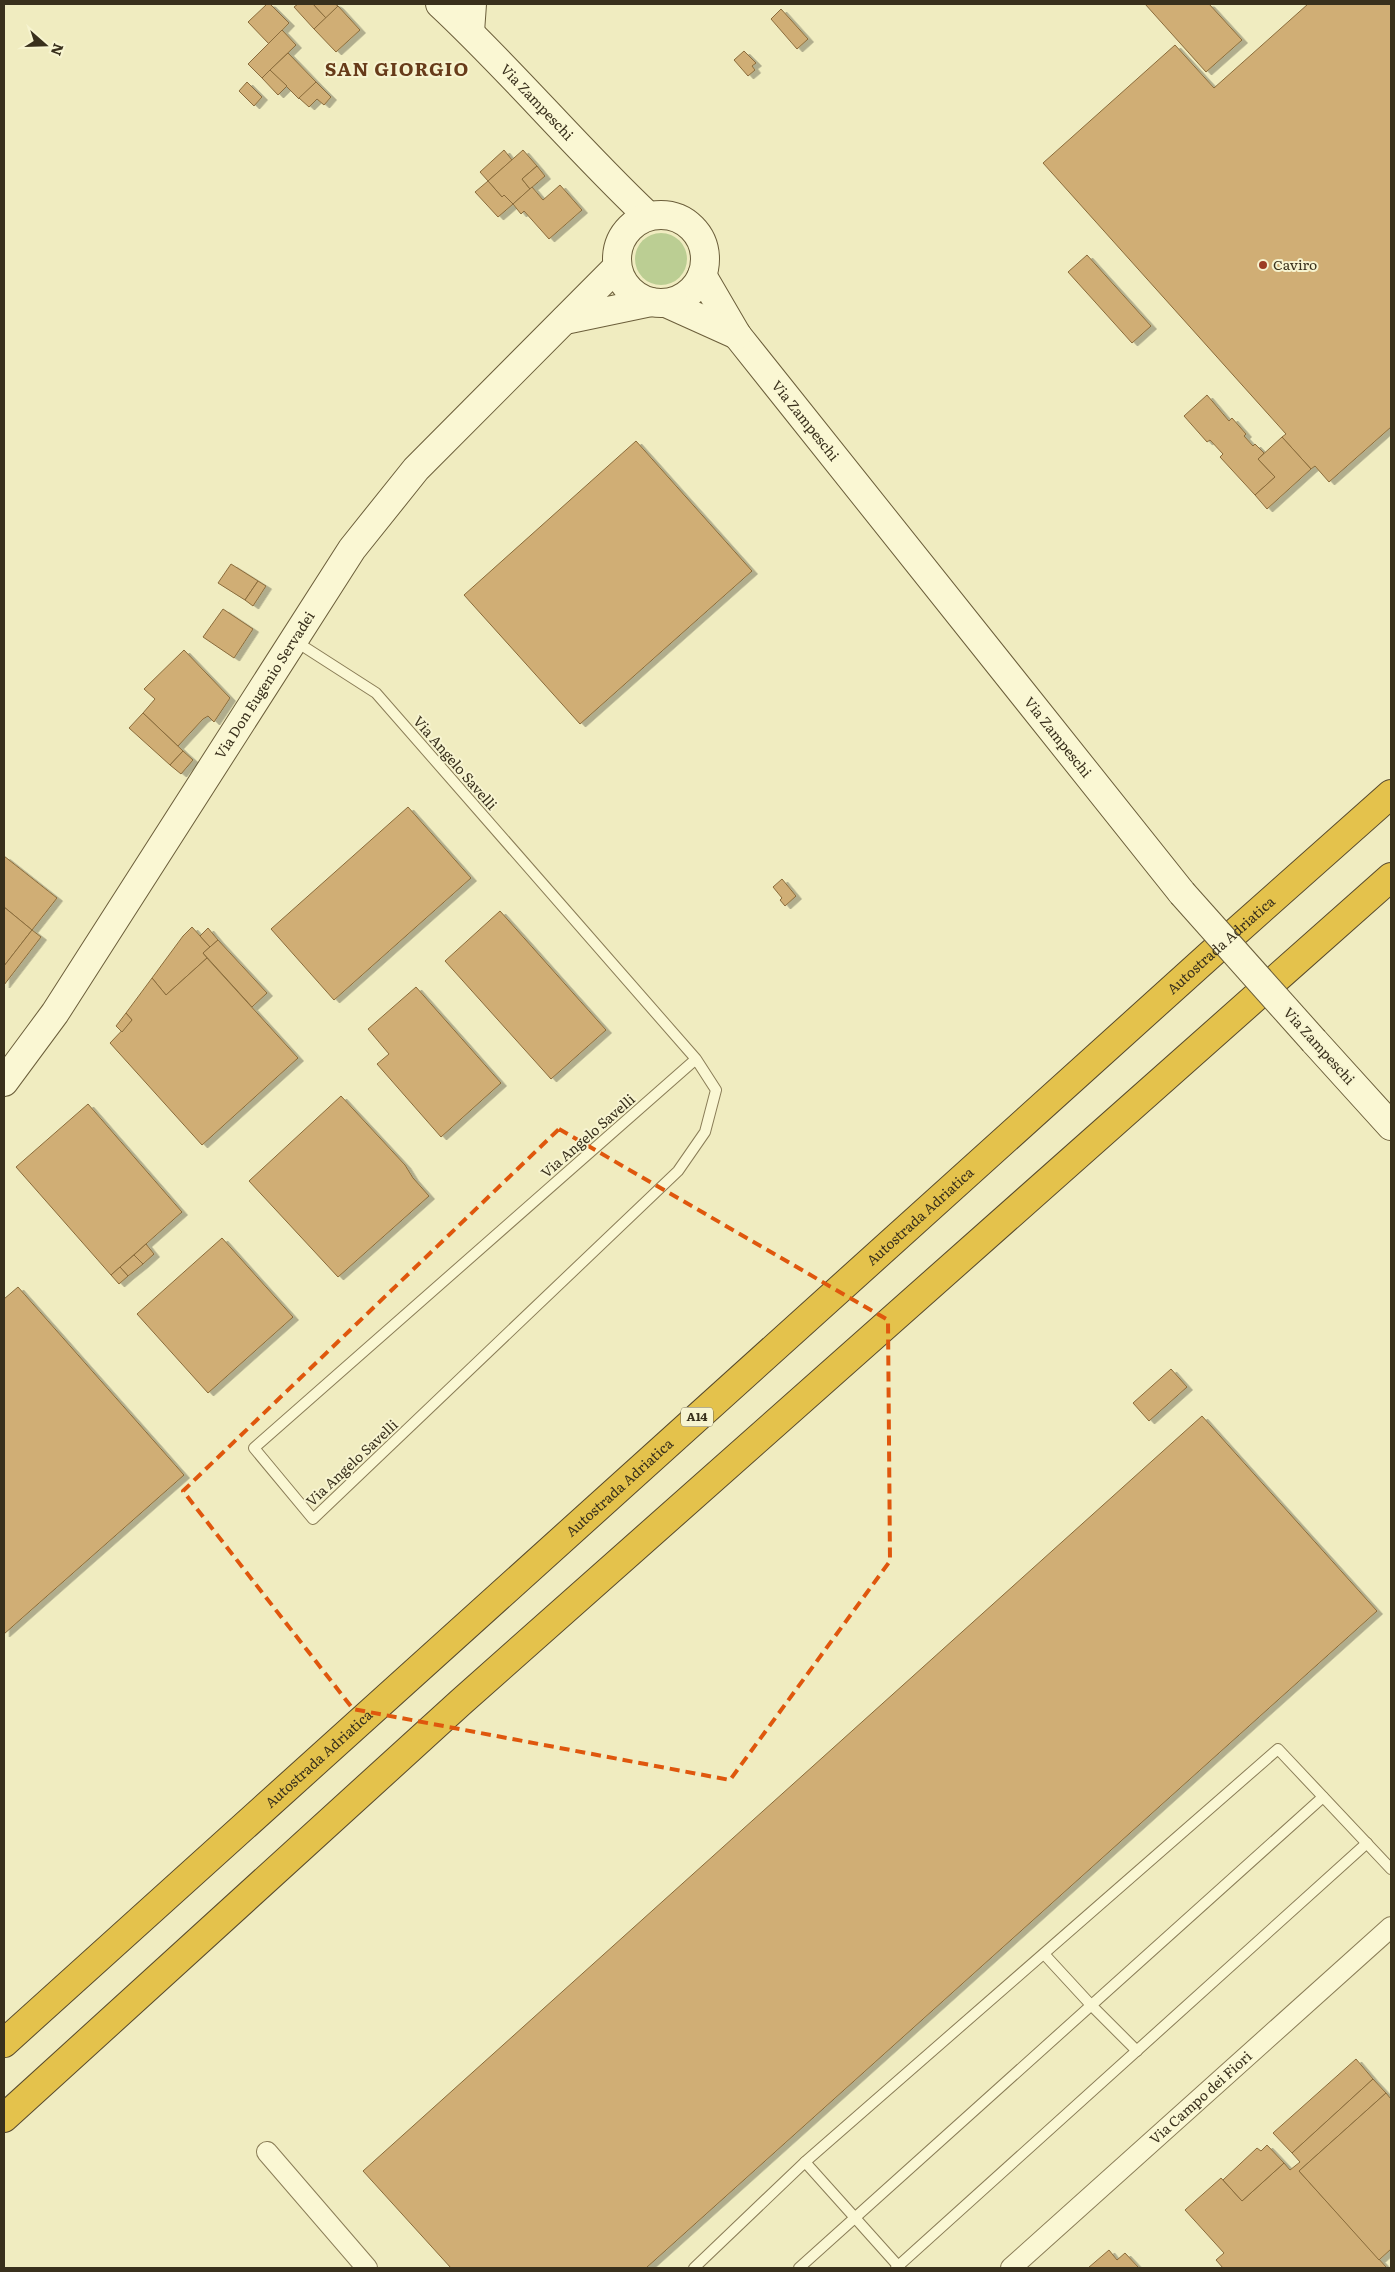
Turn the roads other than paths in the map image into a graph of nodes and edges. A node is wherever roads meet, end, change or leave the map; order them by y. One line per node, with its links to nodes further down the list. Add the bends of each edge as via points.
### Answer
1 (440, 4): 3 (street, Via Zampeschi)
2 (472, 4): 3 (street)
3 (470, 32): 4 (street, Via Zampeschi)
4 (602, 173): 5 (street, Via Zampeschi); 6 (street, Via Zampeschi)
5 (648, 216): 6 (street, via 638,220); 8 (street, via 663,214 676,217 693,229 704,248)
6 (622, 236): 7 (street, via 616,257)
7 (617, 267): 9 (street, via 629,290 639,298); 10 (street, Via Don Eugenio Servadei)
8 (702, 276): 9 (street, via 688,294 678,300); 11 (street, Via Zampeschi)
9 (659, 302): 10 (street); 11 (street, Via Zampeschi)
10 (566, 320): 12 (street, Via Don Eugenio Servadei, via 416,469 352,549)
11 (737, 335): 17 (street, Via Zampeschi, bridge, via 1182,893)
12 (295, 641): 15 (lane, Via Angelo Savelli, via 376,694); 16 (street, Via Don Eugenio Servadei, via 55,1013)
13 (1391, 794): 24 (highway, Autostrada Adriatica / A14)
14 (1391, 877): 26 (highway, via 468,1695)
15 (696, 1059): 15 (lane, Via Angelo Savelli, via 254,1448 313,1519 678,1171 705,1132 716,1090)
16 (4, 1082)
17 (1391, 1126)
18 (1323, 1797): 19 (lane); 22 (lane, via 1278,1749); 23 (lane)
19 (1367, 1843): 20 (lane); 25 (lane)
20 (1391, 1869)
21 (1391, 1927): 34 (street, Via Campo dei Fiori)
22 (1044, 1954): 23 (lane); 28 (lane)
23 (1091, 2005): 25 (lane); 29 (lane)
24 (4, 2043)
25 (1137, 2051): 33 (lane)
26 (4, 2118)
27 (267, 2152): 30 (street)
28 (805, 2162): 29 (lane); 31 (lane)
29 (855, 2217): 32 (lane); 33 (lane)
30 (367, 2268)
31 (694, 2268)
32 (799, 2268)
33 (898, 2268)
34 (1011, 2268)

